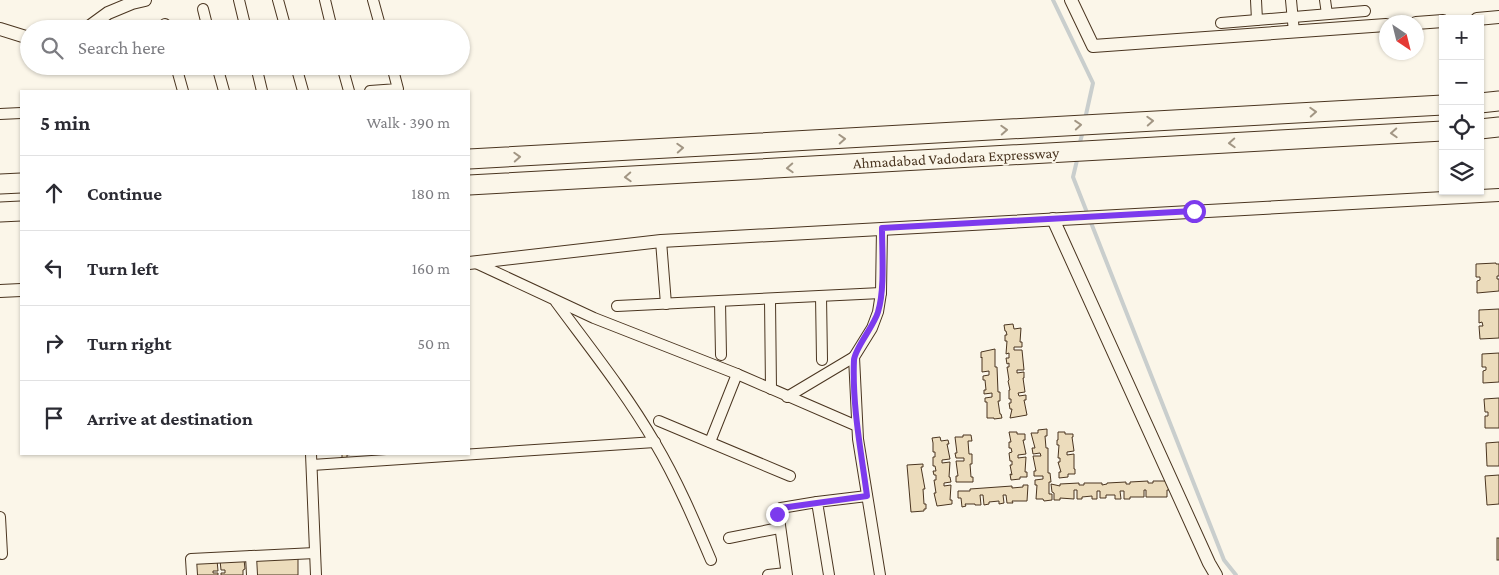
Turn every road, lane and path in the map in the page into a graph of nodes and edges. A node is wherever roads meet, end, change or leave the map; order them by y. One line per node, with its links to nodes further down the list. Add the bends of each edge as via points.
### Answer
1 (146, 0): 16 (street, via 108,13)
2 (239, 0): 18 (street)
3 (278, 0): 19 (street)
4 (324, 0): 20 (street)
5 (373, 0): 21 (street)
6 (1071, 0): 28 (street, via 1093,46)
7 (1256, 0): 22 (street)
8 (1291, 0): 13 (street)
9 (1325, 0): 12 (street)
10 (203, 9): 17 (street)
11 (1365, 11): 12 (street)
12 (1327, 14): 13 (street)
13 (1293, 17): 22 (street); 28 (street)
14 (1499, 17): 15 (street)
15 (1484, 18)
16 (98, 20)
17 (206, 20)
18 (244, 20)
19 (284, 20)
20 (330, 20)
21 (379, 20)
22 (1258, 20): 25 (street)
23 (1439, 21): 24 (street)
24 (1424, 22)
25 (1221, 23)
26 (1379, 26): 28 (street)
27 (0, 29): 29 (street)
28 (1294, 32)
29 (20, 35)
30 (179, 75): 36 (street)
31 (220, 75): 37 (street)
32 (258, 75): 38 (street)
33 (299, 75): 39 (street)
34 (345, 75): 40 (street)
35 (394, 75): 41 (street, via 398,89)
36 (183, 90)
37 (224, 90)
38 (262, 90)
39 (303, 90)
40 (349, 90)
41 (384, 90)
42 (1484, 102): 43 (highway)
43 (1499, 102)
44 (1439, 105): 50 (highway, Ahmadabad Vadodara Expressway, one-way to 44)
45 (20, 113): 46 (street)
46 (0, 114)
47 (1484, 128): 48 (highway)
48 (1499, 128)
49 (1439, 131): 53 (highway, Ahmadabad Vadodara Expressway, one-way to 53)
50 (470, 159)
51 (20, 183): 52 (highway)
52 (0, 184)
53 (470, 186)
54 (1499, 195): 57 (street)
55 (20, 211): 56 (highway)
56 (0, 212)
57 (1053, 219): 58 (street); 101 (street)
58 (882, 228): 59 (street); 63 (street)
59 (661, 241): 60 (street); 68 (street)
60 (473, 263): 66 (street)
61 (20, 290): 62 (street)
62 (0, 291)
63 (881, 293): 64 (street); 71 (street, via 872,328)
64 (821, 296): 65 (street); 72 (street)
65 (770, 300): 67 (street); 74 (street)
66 (556, 301): 73 (street); 78 (street)
67 (720, 302): 68 (street); 70 (street)
68 (666, 304): 69 (street)
69 (617, 306)
70 (721, 355)
71 (854, 357): 75 (street); 77 (street)
72 (822, 360)
73 (737, 374): 74 (street); 79 (street)
74 (771, 389): 75 (street)
75 (787, 397): 77 (street)
76 (659, 421): 79 (street)
77 (857, 426): 85 (street)
78 (654, 442): 80 (street); 93 (street, via 680,488)
79 (710, 442): 84 (street)
80 (470, 454)
81 (311, 455): 83 (street)
82 (461, 455): 83 (street)
83 (312, 465): 90 (street)
84 (790, 476)
85 (867, 496): 86 (street); 100 (street)
86 (817, 502): 88 (street, via 778,510); 99 (street)
87 (0, 517): 91 (street)
88 (779, 528): 89 (street); 94 (street)
89 (729, 538)
90 (315, 553): 92 (street); 97 (street)
91 (2, 554)
92 (250, 556): 95 (street, via 191,559); 96 (street)
93 (711, 560)
94 (786, 574): 98 (street)
95 (192, 575)
96 (252, 575)
97 (316, 575)
98 (768, 575)
99 (829, 575)
100 (880, 575)
101 (1216, 575)

